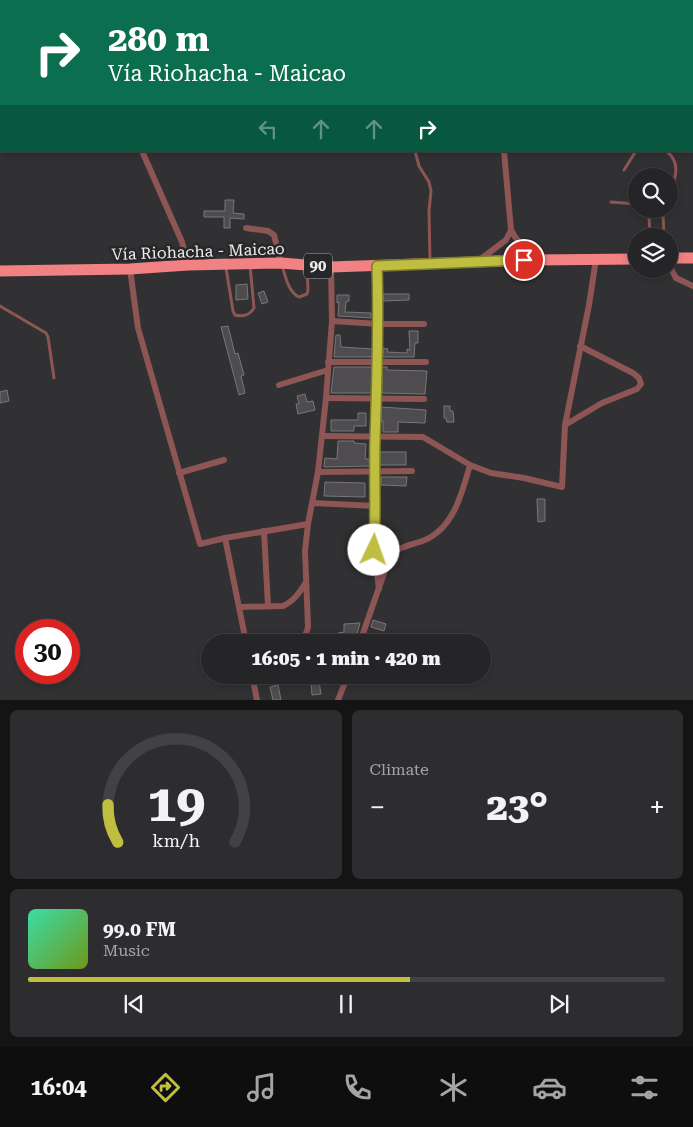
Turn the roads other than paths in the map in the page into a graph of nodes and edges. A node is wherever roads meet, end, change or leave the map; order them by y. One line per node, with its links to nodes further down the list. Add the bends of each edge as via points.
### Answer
1 (142, 152): 22 (street, via 182,242)
2 (415, 152): 21 (lane, via 431,191)
3 (504, 152): 11 (street)
4 (635, 152): 7 (lane)
5 (667, 152): 6 (lane)
6 (676, 168)
7 (624, 170)
8 (611, 202): 9 (lane)
9 (628, 203)
10 (246, 228): 17 (street, via 274,235)
11 (511, 230): 16 (street); 18 (street, via 506,240)
12 (678, 258): 13 (highway)
13 (693, 258)
14 (596, 259): 15 (highway, Vía Riohacha - Maicao / 90); 16 (highway, Vía Riohacha - Maicao / 90); 34 (street)
15 (628, 259)
16 (534, 260): 18 (highway, Vía Riohacha - Maicao / 90)
17 (281, 263): 20 (highway, Vía Riohacha - Maicao / 90); 23 (highway, Vía Riohacha - Maicao / 90); 23 (lane, via 294,295 299,297 307,294)
18 (476, 263): 21 (highway, Vía Riohacha - Maicao / 90)
19 (226, 264): 20 (highway, Vía Riohacha - Maicao / 90); 20 (lane, via 233,311 241,316 251,313 254,308); 22 (highway, Vía Riohacha - Maicao / 90)
20 (250, 264)
21 (430, 264): 24 (highway, Vía Riohacha - Maicao / 90)
22 (188, 265): 26 (highway, Vía Riohacha - Maicao / 90)
23 (308, 266): 25 (highway, Vía Riohacha - Maicao / 90)
24 (377, 266): 25 (highway, Vía Riohacha - Maicao / 90); 32 (street)
25 (331, 267): 31 (street)
26 (130, 269): 27 (highway, Vía Riohacha - Maicao / 90); 52 (street, via 138,328)
27 (0, 271)
28 (676, 278): 29 (street)
29 (693, 286)
30 (0, 306): 39 (lane, via 46,333)
31 (332, 321): 32 (street); 35 (street)
32 (379, 324): 33 (street); 37 (street)
33 (424, 324)
34 (580, 346): 44 (street); 44 (street, via 633,373 641,384 637,389 602,403)
35 (328, 362): 37 (street); 38 (street)
36 (426, 362): 37 (street)
37 (377, 363): 42 (street)
38 (328, 370): 40 (street); 41 (street)
39 (54, 378)
40 (279, 385)
41 (326, 398): 42 (street); 45 (street)
42 (377, 398): 43 (street); 46 (street)
43 (424, 398)
44 (565, 425): 48 (street, via 562,487 492,473)
45 (322, 436): 46 (street); 51 (street)
46 (375, 437): 48 (street, via 423,437); 49 (street)
47 (224, 460): 52 (street)
48 (470, 465): 59 (street, via 460,502 444,526 427,539 394,552)
49 (375, 470): 50 (street); 51 (street); 54 (street)
50 (412, 471)
51 (318, 472): 53 (street)
52 (179, 473): 57 (street, via 200,544)
53 (313, 503): 54 (street); 55 (street)
54 (376, 506): 59 (street, via 374,550)
55 (308, 524): 56 (street); 58 (street, via 305,552)
56 (264, 531): 57 (street); 60 (street)
57 (225, 538): 61 (street)
58 (307, 581): 60 (street, via 289,603); 63 (street)
59 (379, 589): 64 (street)
60 (268, 606): 61 (street)
61 (239, 607): 62 (street)
62 (244, 634)
63 (306, 634)
64 (363, 634)
65 (254, 684): 67 (street)
66 (344, 684): 68 (street)
67 (257, 700)
68 (338, 700)

